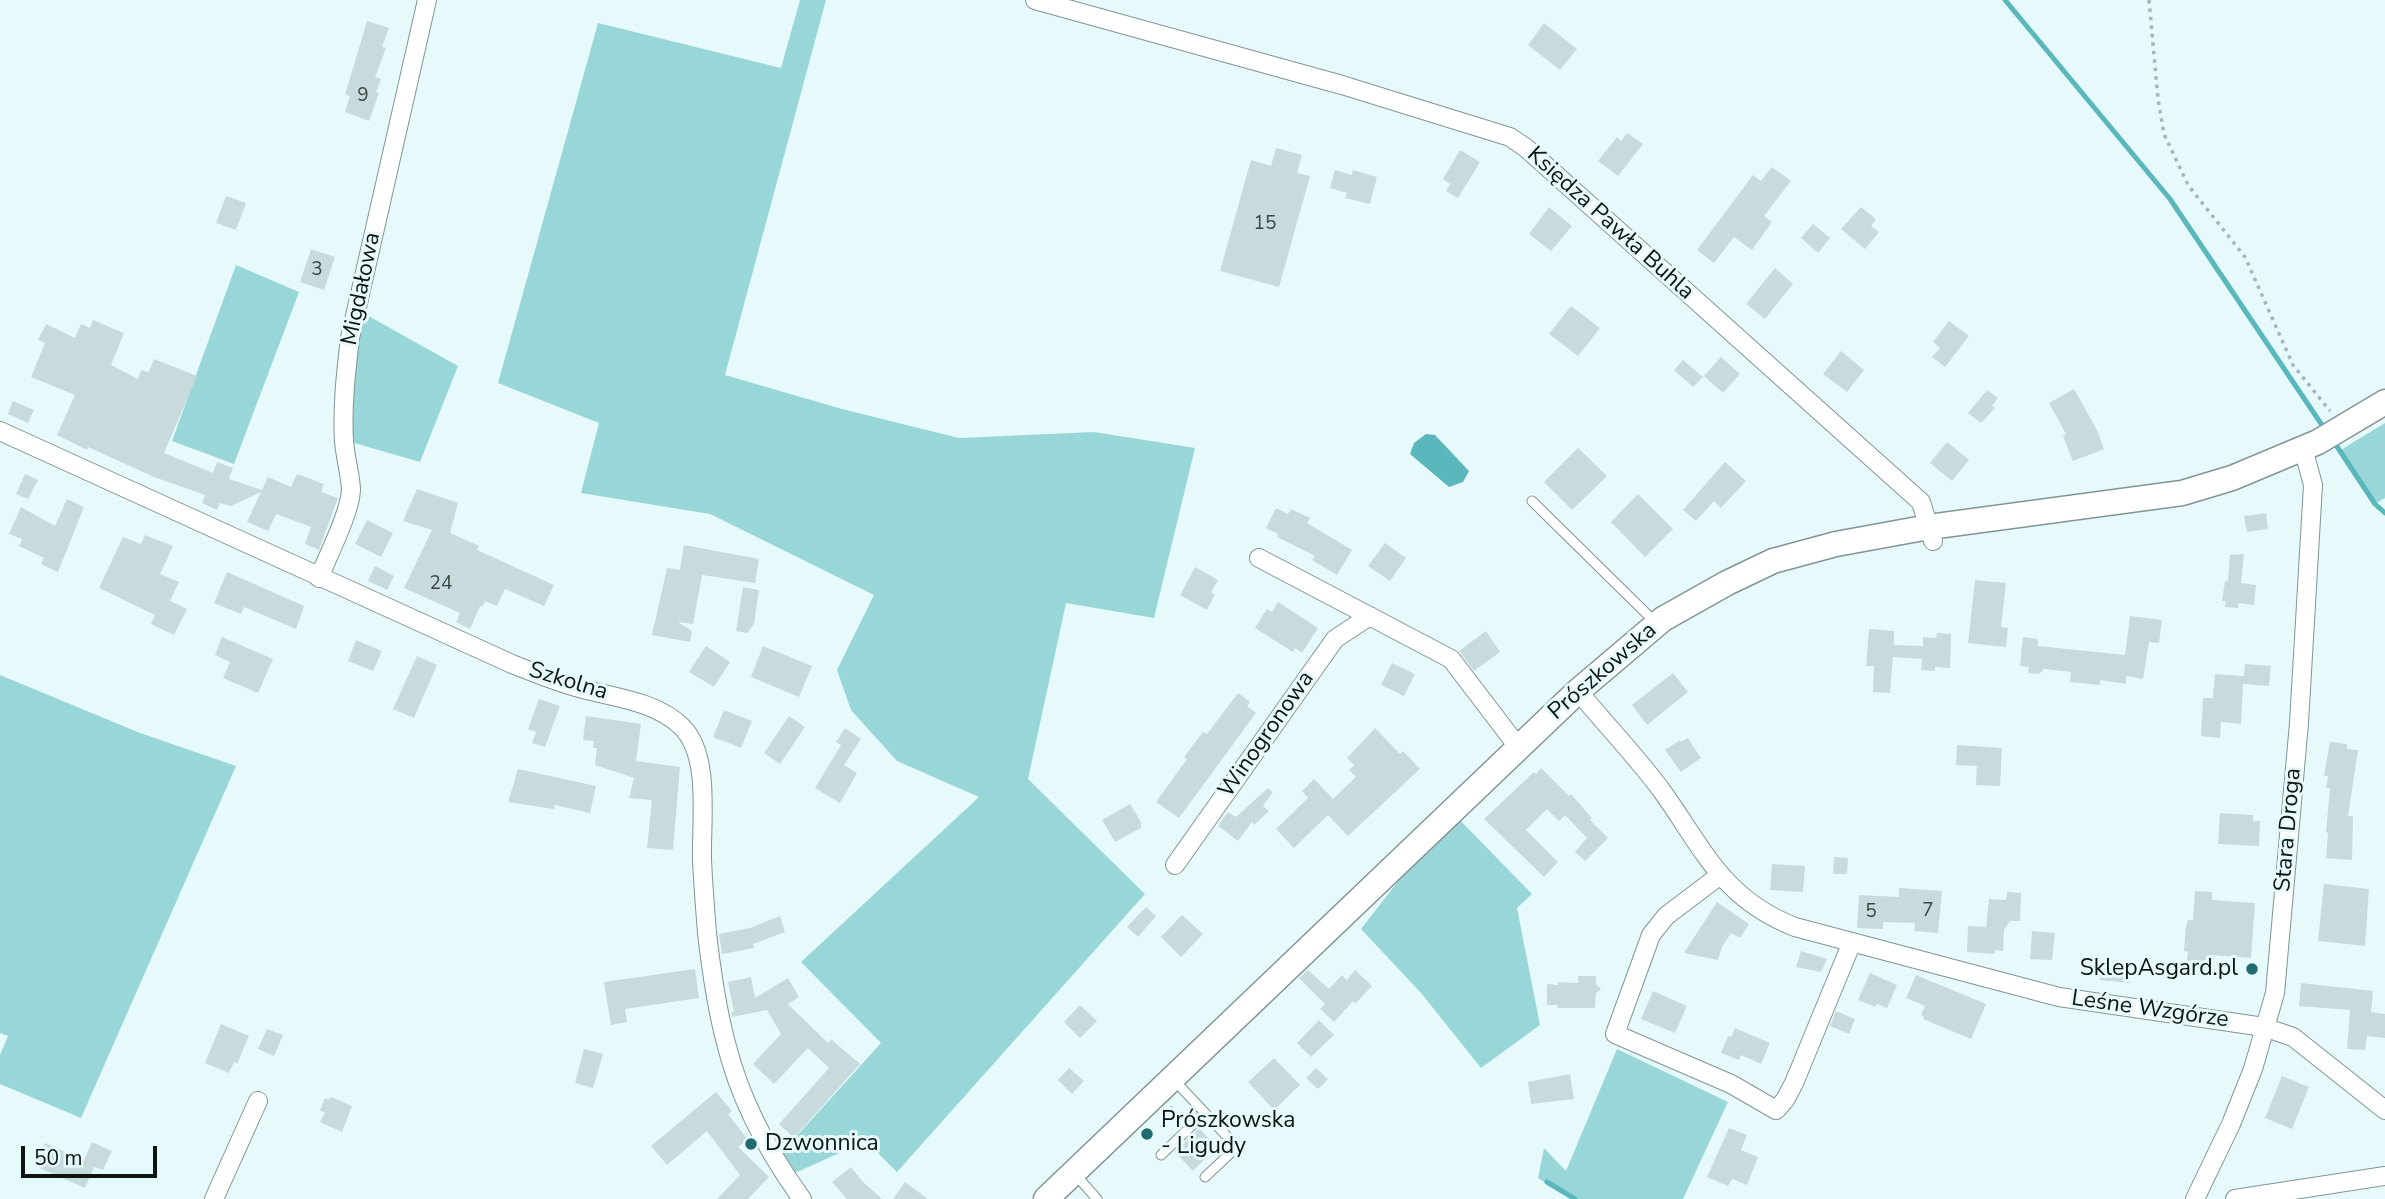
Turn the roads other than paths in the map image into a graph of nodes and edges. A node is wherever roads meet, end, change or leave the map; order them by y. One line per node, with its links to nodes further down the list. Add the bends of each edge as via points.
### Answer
1 (427, 0): 9 (street, Migdałowa, via 350,338 344,440 351,489)
2 (1035, 0): 7 (street, Księdza Pawła Buhla, via 1510,137 1921,502)
3 (2385, 402): 5 (main road, Prószkowska)
4 (0, 431): 9 (street, Szkolna)
5 (2325, 436): 7 (main road, Prószkowska, via 2232,478 2182,493); 17 (street, Stara Droga, via 2313,485 2299,723 2275,993)
6 (1532, 501): 11 (lane)
7 (1931, 534): 11 (main road, Prószkowska, via 1836,544 1773,561)
8 (1259, 558): 10 (street)
9 (320, 578): 27 (street, Szkolna, via 522,668 660,712 687,732 697,754 702,790 707,935 725,1042 741,1093 765,1143)
10 (1370, 616): 13 (street, via 1451,659); 14 (street, Winogronowa, via 1335,639)
11 (1657, 624): 12 (main road, Prószkowska)
12 (1578, 691): 13 (main road, Prószkowska); 15 (street, Leśne Wzgórze, via 1660,789)
13 (1519, 748): 18 (main road, Prószkowska)
14 (1175, 865)
15 (1719, 876): 16 (street, Leśne Wzgórze, via 1776,920); 16 (street, via 1666,916 1651,935 1615,1034 1731,1084 1776,1110 1794,1083)
16 (1852, 942): 17 (street, Leśne Wzgórze, via 2059,997)
17 (2264, 1027): 20 (street, Leśne Wzgórze, via 2293,1037); 30 (street, Stara Droga, via 2231,1124)
18 (1173, 1079): 21 (lane); 23 (main road, Prószkowska)
19 (258, 1101): 26 (street)
20 (2385, 1110)
21 (1205, 1113): 22 (lane); 25 (lane, via 1237,1147)
22 (1161, 1155)
23 (1074, 1173): 28 (main road, Prószkowska); 29 (lane)
24 (2385, 1176): 31 (street)
25 (1205, 1177)
26 (214, 1199)
27 (802, 1199)
28 (1046, 1199)
29 (1097, 1199)
30 (2195, 1199)
31 (2235, 1199)

